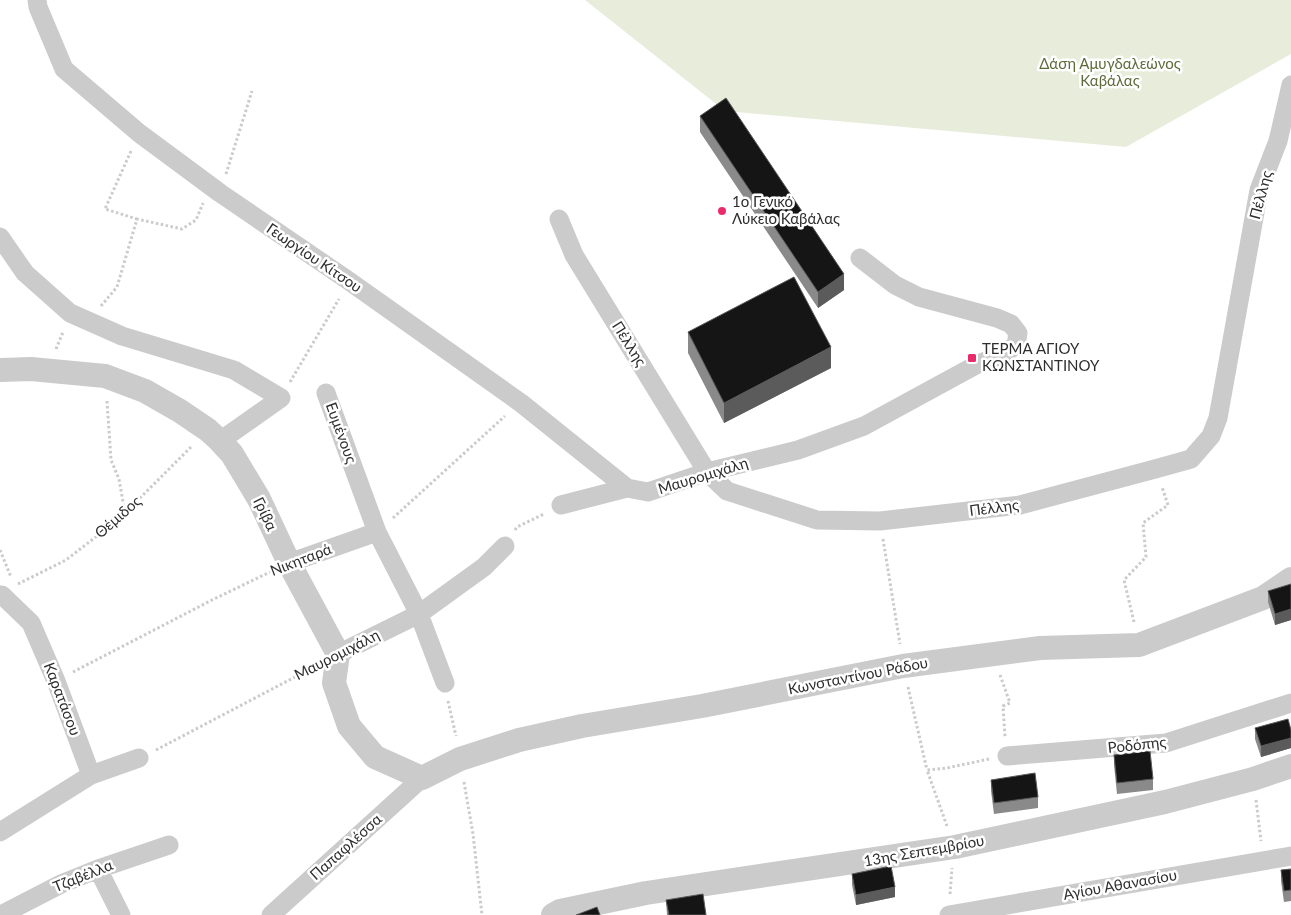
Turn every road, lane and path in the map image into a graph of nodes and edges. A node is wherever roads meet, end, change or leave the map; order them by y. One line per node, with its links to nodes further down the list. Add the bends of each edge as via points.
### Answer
1 (37, 0): 4 (street, Γεωργίου Κίτσου, via 64,69)
2 (1291, 85): 20 (street, Πέλλης, via 1278,141 1259,190 1218,418 1211,436 1190,458)
3 (252, 91): 5 (path)
4 (139, 133): 5 (street, Γεωργίου Κίτσου); 6 (path, via 105,209)
5 (215, 190): 6 (path, via 196,220 182,229); 10 (street, Γεωργίου Κίτσου)
6 (137, 219): 12 (path, via 117,287)
7 (559, 219): 21 (street, Πέλλης, via 574,255)
8 (0, 236): 11 (street, via 25,272)
9 (860, 258): 21 (street, Μαυρομιχάλη, via 895,285 918,296 1011,324 1018,333 1016,345 864,426 798,450)
10 (349, 281): 17 (path); 18 (street, Γεωργίου Κίτσου)
11 (70, 313): 12 (street); 14 (path)
12 (87, 321): 17 (street, via 122,336 234,370)
13 (0, 370): 14 (street, Γρίβα)
14 (47, 371): 15 (street, Γρίβα)
15 (105, 376): 19 (street, Γρίβα, via 146,391); 24 (path, via 111,460 119,479)
16 (326, 393): 25 (street, Ευμένους)
17 (282, 398): 19 (street)
18 (521, 403): 22 (street, Γεωργίου Κίτσου); 25 (path)
19 (214, 435): 24 (path, Θέμιδος); 27 (street, Γρίβα, via 232,454)
20 (1155, 470): 21 (street, Πέλλης, via 1020,505 880,521 817,520 726,491); 31 (path, via 1168,505 1143,523 1146,557 1124,580)
21 (707, 472): 22 (street, Μαυρομιχάλη, via 648,492)
22 (627, 488): 23 (street, Μαυρομιχάλη)
23 (561, 505): 26 (path, via 517,528)
24 (126, 513): 29 (path, Θέμιδος, via 66,560)
25 (377, 532): 27 (street, Νικηταρά); 30 (street, Ευμένους)
26 (505, 546): 30 (street, Μαυρομιχάλη, via 484,567)
27 (289, 563): 32 (street, Γρίβα); 34 (path, Νικηταρά)
28 (1291, 579): 31 (street, Κωνσταντίνου Ράδου, via 1263,598)
29 (7, 590): 34 (street, Καρατάσου, via 2,595 31,623)
30 (419, 614): 32 (street, Μαυρομιχάλη); 35 (street, Ευμένους)
31 (1139, 645): 33 (street, Κωνσταντίνου Ράδου, via 1040,648)
32 (338, 654): 38 (path, Μαυρομιχάλη); 42 (street, via 334,683 349,726 375,757)
33 (992, 654): 37 (path, via 1010,703 1002,706); 39 (street, Κωνσταντίνου Ράδου, via 903,666 582,726 519,740)
34 (56, 681): 41 (street, Καρατάσου)
35 (445, 683): 39 (path)
36 (1291, 703): 37 (street, Ροδόπης, via 1166,743)
37 (1007, 756): 46 (path, via 927,770)
38 (140, 758): 41 (street)
39 (460, 759): 42 (street, Κωνσταντίνου Ράδου); 54 (path)
40 (1291, 766): 43 (street, 13ης Σεπτεμβρίου)
41 (91, 775): 44 (street)
42 (422, 778): 53 (street, Παπαφλέσσα)
43 (1253, 779): 46 (street, 13ης Σεπτεμβρίου, via 1165,802); 48 (path)
44 (0, 832)
45 (169, 845): 49 (street, Τζαβέλλα)
46 (955, 847): 50 (path); 55 (street, 13ης Σεπτεμβρίου, via 646,893)
47 (1291, 856): 48 (street, Αγίου Αθανασίου)
48 (1264, 860): 56 (street, Αγίου Αθανασίου)
49 (98, 869): 51 (street, Τζαβέλλα); 52 (street)
50 (950, 896)
51 (1, 915)
52 (122, 915)
53 (271, 915)
54 (482, 915)
55 (553, 915)
56 (950, 915)

